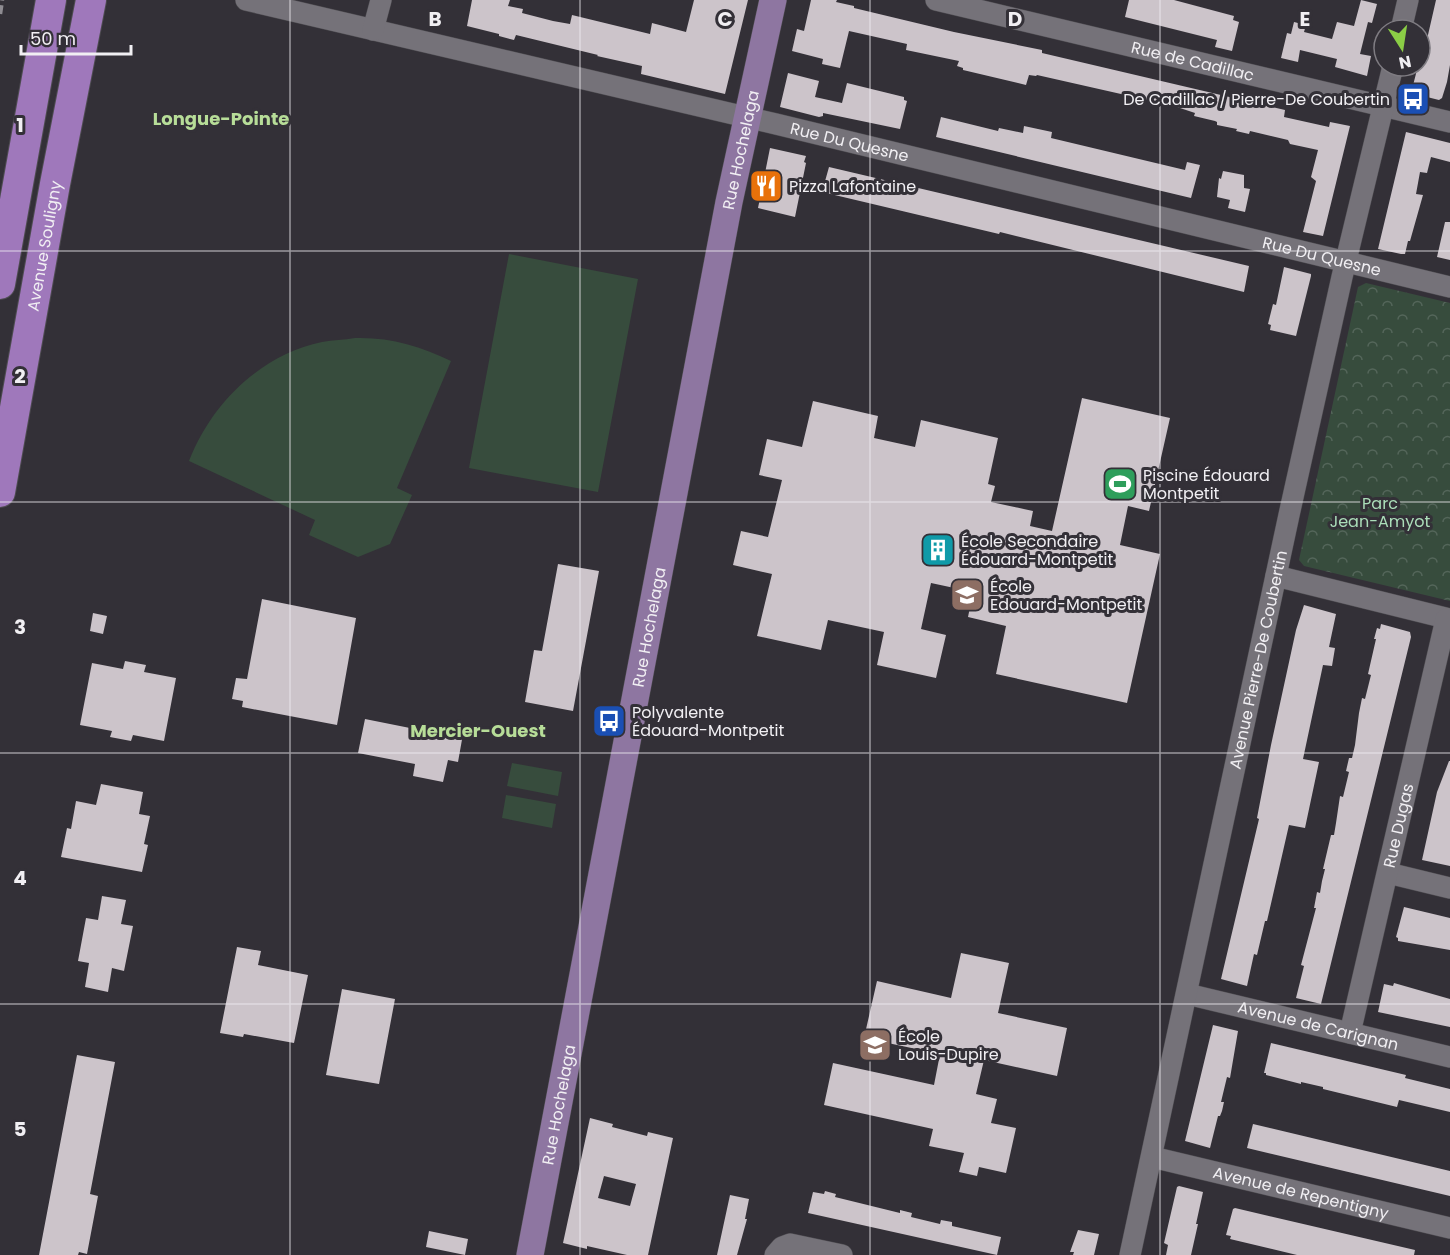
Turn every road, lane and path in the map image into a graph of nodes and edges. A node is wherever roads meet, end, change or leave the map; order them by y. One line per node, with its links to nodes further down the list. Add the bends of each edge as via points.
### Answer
1 (51, 0): 15 (highway)
2 (91, 0): 17 (highway, Avenue Souligny)
3 (246, 0): 9 (street, Rue Du Quesne)
4 (381, 0): 9 (street)
5 (773, 0): 12 (main road, Rue Hochelaga)
6 (936, 0): 11 (street, Rue de Cadillac)
7 (1408, 0): 8 (street)
8 (1404, 18)
9 (373, 30): 12 (street, Rue Du Quesne)
10 (1390, 78): 11 (street, Avenue Pierre-De Coubertin)
11 (1383, 106): 13 (street, Rue de Cadillac); 14 (street, Avenue Pierre-De Coubertin)
12 (746, 118): 14 (street, Rue Du Quesne); 27 (main road, Rue Hochelaga)
13 (1450, 122)
14 (1346, 262): 16 (street, Rue Du Quesne); 18 (street, Avenue Pierre-De Coubertin)
15 (0, 284)
16 (1450, 287)
17 (0, 492)
18 (1276, 576): 19 (street); 22 (street, Avenue Pierre-De Coubertin)
19 (1448, 619): 20 (street, Rue Dugas)
20 (1388, 873): 21 (street); 23 (street, Rue Dugas)
21 (1450, 888)
22 (1187, 994): 23 (street, Avenue de Carignan); 25 (street, Avenue Pierre-De Coubertin)
23 (1350, 1033): 24 (street, Avenue de Carignan)
24 (1450, 1057)
25 (1152, 1157): 26 (street, Avenue de Repentigny); 30 (street, Avenue Pierre-De Coubertin)
26 (1450, 1228)
27 (531, 1255)
28 (775, 1255): 29 (street, via 782,1246 790,1244)
29 (842, 1255)
30 (1130, 1255)

